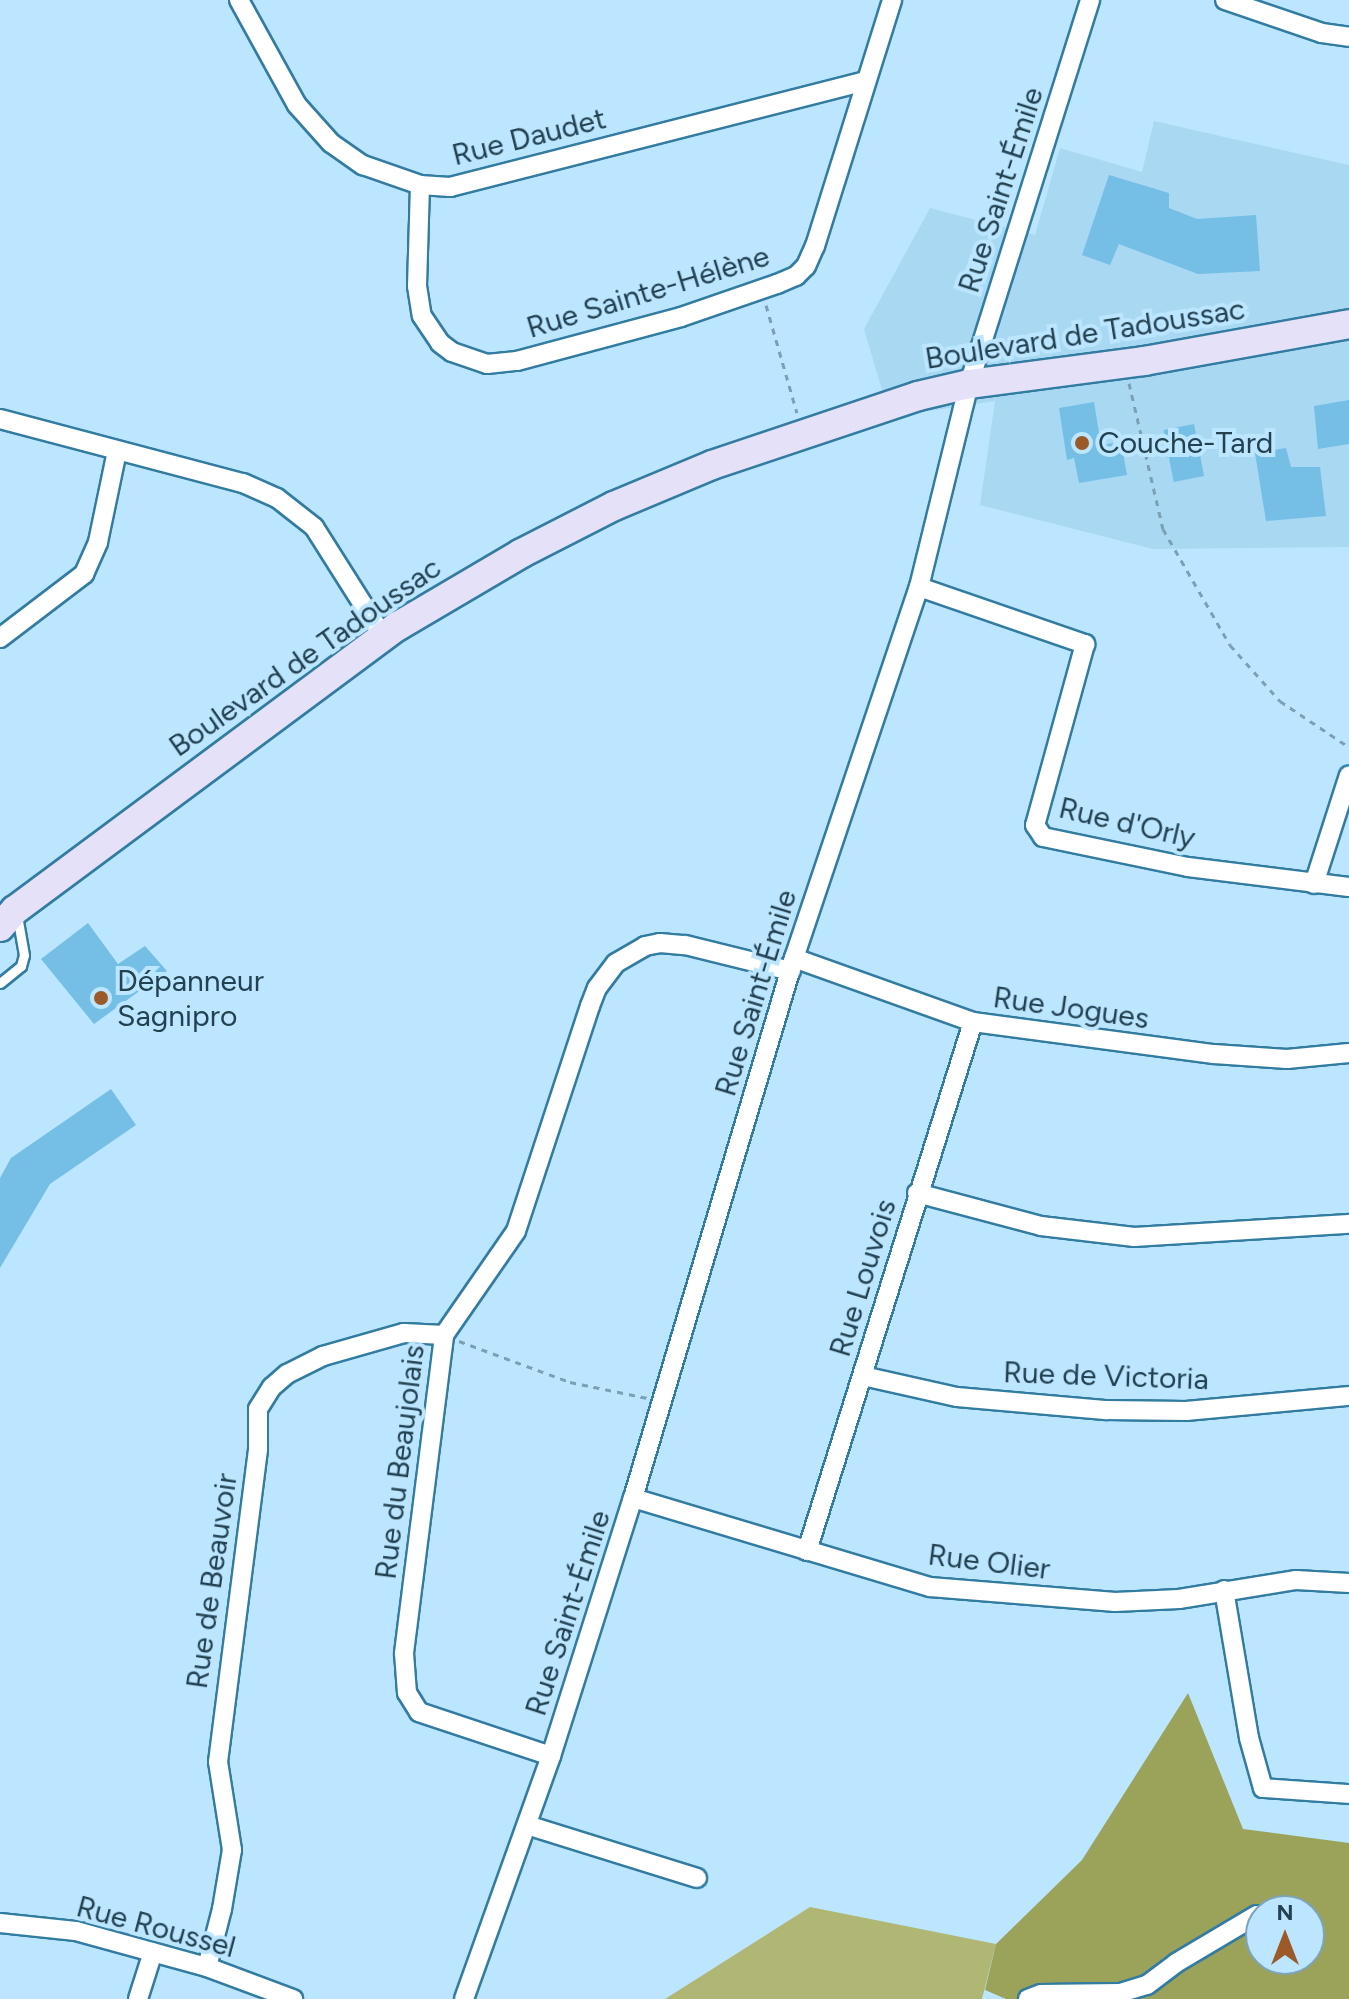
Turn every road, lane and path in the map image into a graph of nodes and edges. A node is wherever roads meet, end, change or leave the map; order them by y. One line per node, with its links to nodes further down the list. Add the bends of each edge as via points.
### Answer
1 (239, 0): 7 (street, Rue Daudet, via 297,105 331,143 363,165)
2 (892, 0): 6 (street, Rue Sainte-Hélène)
3 (1090, 0): 11 (street, Rue Saint-Émile)
4 (1225, 0): 5 (street)
5 (1349, 37)
6 (865, 81): 7 (street, Rue Daudet, via 450,187); 8 (street, Rue Sainte-Hélène, via 806,266 796,276)
7 (420, 185): 8 (street, Rue Sainte-Hélène, via 420,309 440,343 462,357 487,364 517,361 681,317)
8 (762, 289): 13 (path)
9 (1349, 324): 10 (main road, Boulevard de Tadoussac)
10 (1124, 364): 11 (main road, Boulevard de Tadoussac); 18 (path, via 1163,529 1230,645 1280,701)
11 (969, 384): 13 (main road, Boulevard de Tadoussac); 15 (street, Rue Saint-Émile)
12 (0, 419): 14 (street)
13 (803, 432): 16 (main road, Boulevard de Tadoussac, via 614,506 520,554)
14 (117, 451): 16 (street, via 243,483 299,512 332,551); 17 (street, via 98,542 84,574)
15 (919, 587): 20 (street, Rue d'Orly, via 1085,644 1035,825 1043,837 1188,867); 23 (street, Rue Saint-Émile)
16 (383, 636): 22 (main road, Boulevard de Tadoussac)
17 (0, 638)
18 (1349, 747)
19 (1349, 775): 20 (street)
20 (1314, 884): 21 (street, Rue d'Orly)
21 (1349, 887)
22 (5, 918): 24 (lane, via 24,955 21,966)
23 (792, 965): 25 (street, Rue Jogues); 29 (street, Rue du Beaujolais, via 660,943 616,963 590,1006 516,1231); 32 (street, Rue Saint-Émile)
24 (0, 983)
25 (973, 1022): 26 (street, Rue Jogues, via 1152,1049 1287,1059); 27 (street, Rue Louvois)
26 (1349, 1053)
27 (917, 1193): 28 (street, via 1041,1226 1134,1237); 30 (street, Rue Louvois)
28 (1349, 1224)
29 (444, 1335): 32 (path, via 570,1382); 37 (street, Rue du Beaujolais, via 404,1653 407,1693 419,1712); 44 (street, Rue de Beauvoir, via 404,1333 323,1356 287,1374 258,1409 258,1449 219,1740 232,1850)
30 (863, 1376): 31 (street, Rue de Victoria, via 957,1397 1107,1410 1186,1411); 34 (street, Rue Louvois)
31 (1349, 1396)
32 (662, 1402): 33 (street, Rue Saint-Émile)
33 (633, 1498): 34 (street, Rue Olier); 37 (street, Rue Saint-Émile)
34 (807, 1551): 36 (street, Rue Olier, via 930,1587 1115,1602 1179,1599)
35 (1349, 1583): 36 (street, Rue Olier, via 1296,1580)
36 (1224, 1590): 38 (street, via 1249,1738 1263,1788)
37 (551, 1756): 39 (street, Rue Saint-Émile)
38 (1349, 1794)
39 (527, 1825): 40 (street); 47 (street, Rue Saint-Émile)
40 (697, 1878)
41 (1245, 1922): 48 (street, via 1147,1985 1120,1993 1041,1994)
42 (0, 1923): 43 (street, Rue Roussel, via 76,1931)
43 (153, 1952): 44 (street, Rue Roussel); 45 (street)
44 (207, 1967): 46 (street, Rue Roussel)
45 (138, 1999)
46 (293, 1999)
47 (464, 1999)
48 (1028, 1999)

